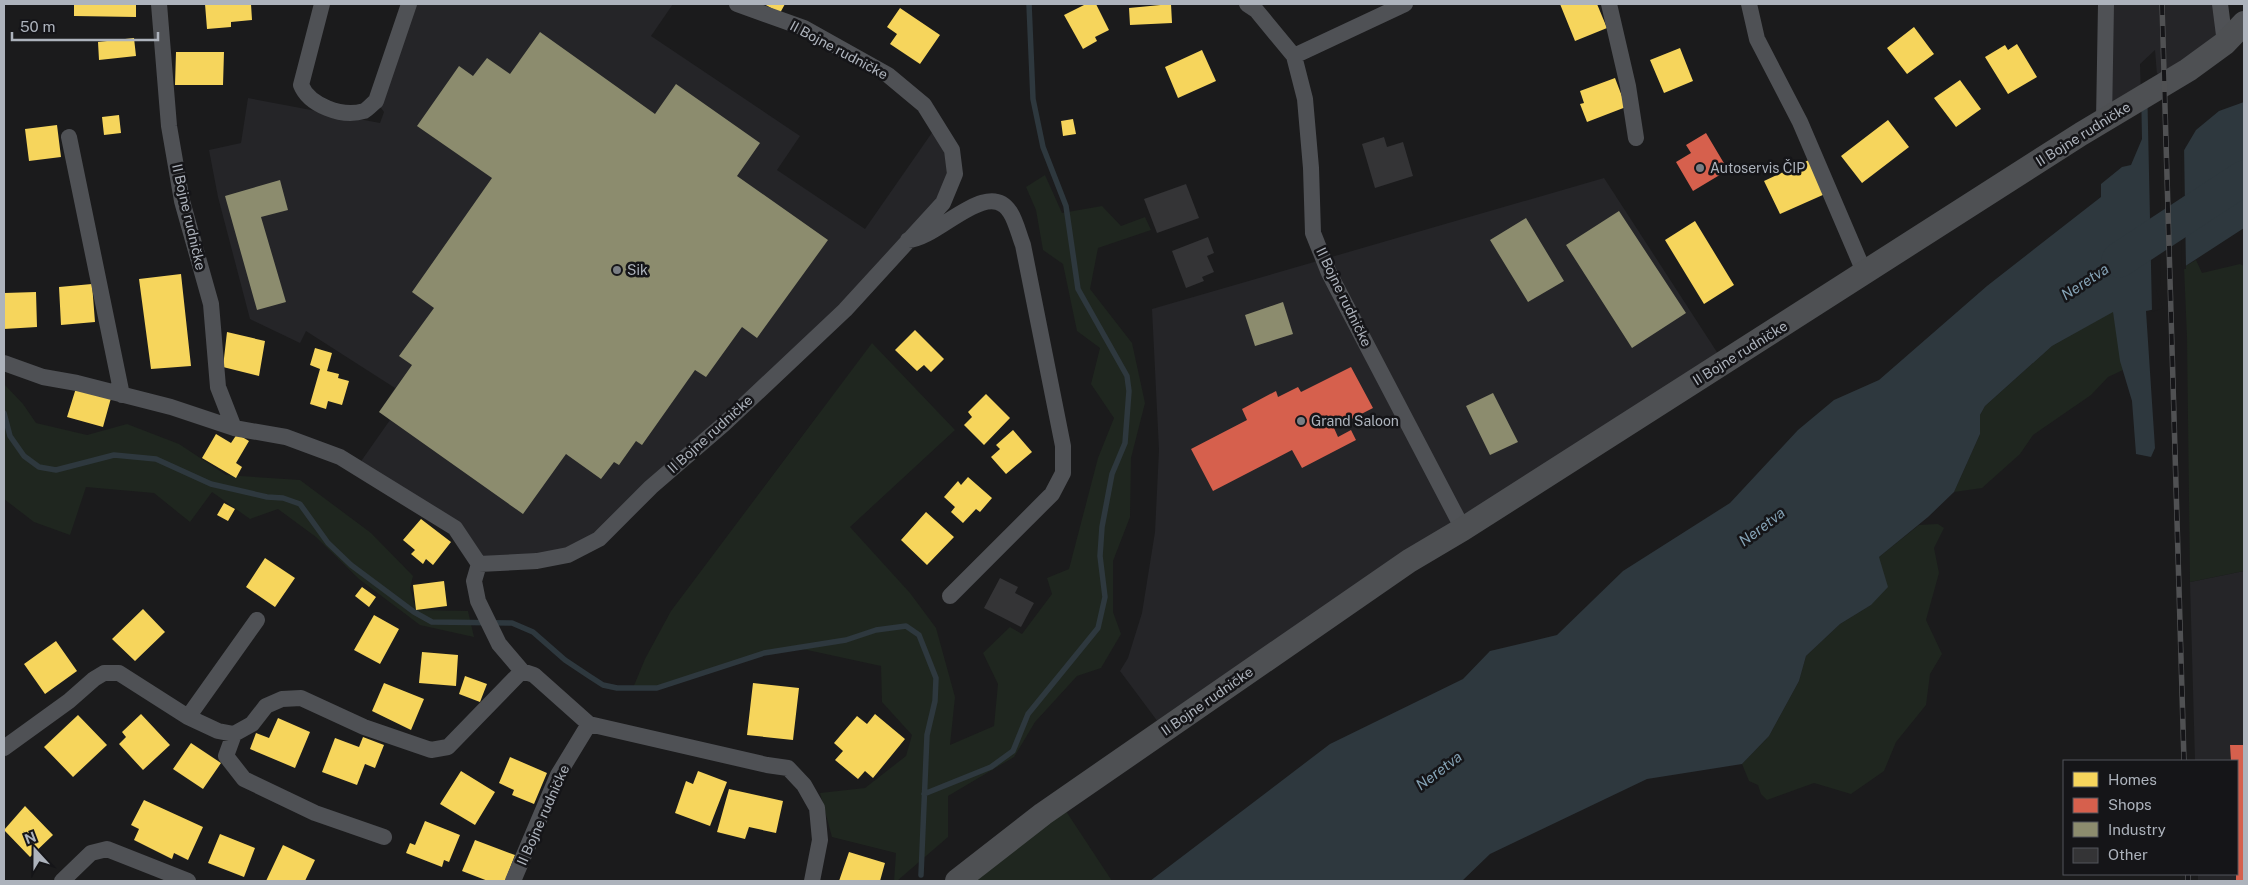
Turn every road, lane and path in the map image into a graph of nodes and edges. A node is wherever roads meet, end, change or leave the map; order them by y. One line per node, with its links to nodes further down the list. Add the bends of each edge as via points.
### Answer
1 (159, 4): 21 (street, II Bojne rudničke, via 169,126 182,201 211,304 218,387)
2 (322, 4): 3 (street, via 301,85 313,102 351,113 366,111 376,101)
3 (409, 4)
4 (737, 4): 17 (street, II Bojne rudničke, via 804,28 888,75 924,105 952,150 955,174 943,203)
5 (1247, 4): 13 (street, II Bojne rudničke, via 1256,10)
6 (1405, 4): 13 (street)
7 (1609, 4): 16 (street)
8 (1749, 4): 18 (street, via 1757,39 1800,122)
9 (2106, 4): 14 (street)
10 (2220, 4): 12 (street)
11 (2244, 23): 12 (street, II Bojne rudničke)
12 (2225, 43): 14 (street, II Bojne rudničke, via 2188,70)
13 (1294, 56): 22 (street, II Bojne rudničke, via 1305,99 1312,168 1313,234 1329,273)
14 (2104, 120): 18 (street, II Bojne rudničke)
15 (69, 136): 20 (street)
16 (1636, 138)
17 (908, 240): 23 (street, II Bojne rudničke, via 845,310 724,424 651,487 599,539 568,555 537,561); 24 (street, via 926,237 972,206 991,201 1005,206 1022,245 1063,446 1063,473 1052,494)
18 (1865, 274): 22 (street, II Bojne rudničke)
19 (4, 363): 20 (street, via 43,377)
20 (122, 395): 21 (street)
21 (234, 428): 23 (street, via 286,437 340,457 455,528)
22 (1463, 529): 36 (street, II Bojne rudničke, via 1409,561 1054,806)
23 (479, 564): 26 (street, via 474,581 483,612 499,644)
24 (950, 596)
25 (257, 620): 27 (street)
26 (522, 671): 28 (street, via 534,675); 29 (street, via 448,746 431,750 364,727 301,698 282,698 266,706 252,724)
27 (188, 717): 29 (street, via 218,731); 30 (street, via 119,672 104,673)
28 (589, 724): 34 (street, II Bojne rudničke, via 558,775); 35 (street, via 788,768 804,785 817,808 820,840)
29 (234, 734): 31 (street, via 226,756 244,779 315,813)
30 (4, 748)
31 (384, 838)
32 (62, 881): 33 (street, via 90,853 107,849)
33 (188, 881)
34 (513, 881)
35 (812, 881)
36 (957, 881)

